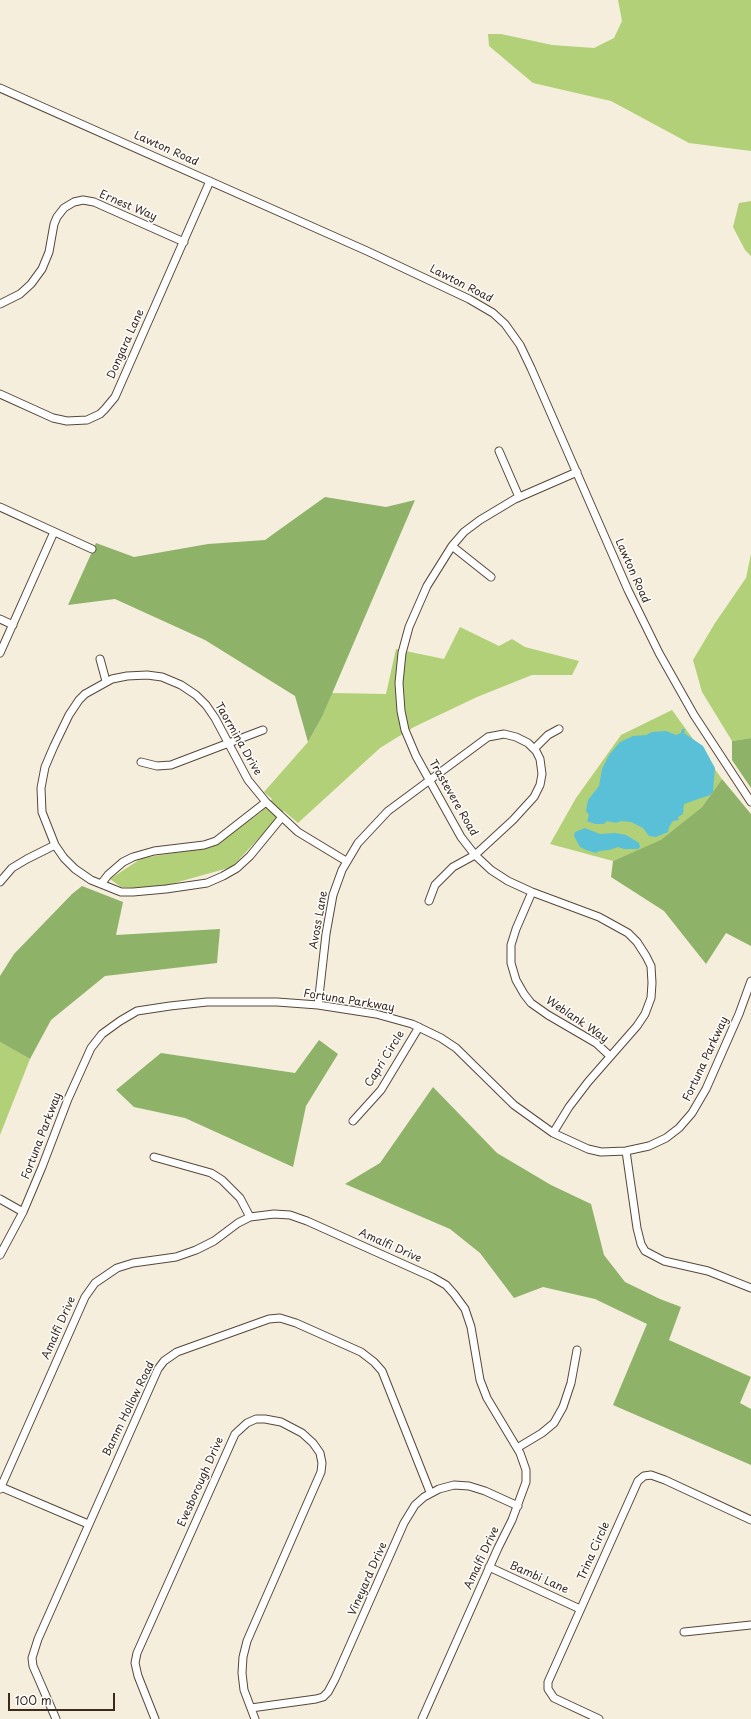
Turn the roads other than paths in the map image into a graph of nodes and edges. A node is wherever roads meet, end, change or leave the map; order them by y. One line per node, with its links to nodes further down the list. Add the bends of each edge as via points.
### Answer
1 (0, 88): 2 (street, Lawton Road)
2 (210, 181): 3 (street, Dongara Lane); 7 (street, Lawton Road, via 469,298 493,313 505,324 520,345)
3 (184, 242): 4 (street, Ernest Way, via 94,202 74,202 64,208 57,217 49,252 42,269 20,294); 5 (street, Dongara Lane, via 115,397 100,414 87,420 67,421 53,418)
4 (0, 304)
5 (0, 394)
6 (499, 451): 8 (street)
7 (577, 472): 8 (street, Trastevere Road); 26 (street, Lawton Road, via 628,590 665,665 694,715)
8 (519, 497): 11 (street, Trastevere Road, via 480,520 464,532)
9 (0, 507): 10 (street)
10 (54, 532): 12 (street); 15 (street)
11 (452, 546): 13 (street); 24 (street, Trastevere Road, via 428,586 409,627 402,653 399,682 405,730)
12 (92, 548)
13 (491, 577)
14 (0, 619): 15 (street)
15 (13, 625): 16 (street)
16 (0, 653)
17 (100, 659): 18 (street)
18 (106, 681): 21 (street, Taormina Drive, via 147,675 162,677 181,685 206,705); 28 (street, Taormina Drive, via 79,700 69,715 45,767 41,788 42,812)
19 (559, 729): 22 (street, via 548,735)
20 (263, 730): 21 (street)
21 (228, 743): 23 (street, via 171,765 157,766); 25 (street, Taormina Drive, via 248,780)
22 (534, 749): 24 (street, Avoss Lane, via 516,737 504,734 488,737); 29 (street, via 540,759 542,774 534,797)
23 (140, 762)
24 (429, 780): 29 (street, Trastevere Road, via 461,837); 30 (street, Avoss Lane, via 378,820)
25 (266, 802): 27 (street, Taormina Drive); 32 (street, via 216,841 133,857 123,862)
26 (751, 802)
27 (282, 817): 30 (street, Taormina Drive, via 312,842); 32 (street, Taormina Drive, via 237,868 207,883 133,892 121,892)
28 (54, 845): 31 (street, via 12,868); 32 (street, Taormina Drive, via 75,869)
29 (475, 855): 33 (street, Trastevere Road, via 491,870); 34 (street, via 453,868 435,885)
30 (346, 861): 36 (street, Avoss Lane, via 333,896)
31 (0, 882)
32 (101, 884)
33 (532, 892): 38 (street, Weblank Way, via 511,945 516,980 531,1003 596,1044); 38 (street, Trastevere Road, via 610,923 628,933 646,956 650,966 651,998 637,1026)
34 (429, 901)
35 (751, 981): 41 (street, Fortuna Parkway, via 706,1090 692,1113 666,1138 649,1146)
36 (318, 1005): 37 (street, Fortuna Parkway, via 376,1014); 44 (street, Fortuna Parkway, via 207,1002 137,1012 120,1021 102,1034 84,1060)
37 (419, 1027): 39 (street, Capri Circle, via 381,1090); 40 (street, Fortuna Parkway, via 456,1048 514,1105)
38 (610, 1056): 40 (street, Trastevere Road, via 569,1107)
39 (354, 1121)
40 (553, 1133): 41 (street, Fortuna Parkway, via 588,1149 601,1152)
41 (626, 1151): 47 (street, via 640,1244 645,1252 664,1262 708,1270)
42 (154, 1157): 45 (street, via 217,1176 240,1198)
43 (0, 1199): 44 (street)
44 (23, 1212): 46 (street, Fortuna Parkway)
45 (250, 1217): 49 (street, Amalfi Drive, via 290,1215 446,1285 465,1309 472,1327 480,1380 487,1398); 50 (street, Amalfi Drive, via 196,1250 176,1257 118,1268 95,1283 85,1297)
46 (0, 1255)
47 (751, 1288)
48 (577, 1350): 49 (street, via 571,1383 563,1407 554,1423)
49 (517, 1448): 52 (street, Amalfi Drive, via 526,1470 526,1482)
50 (0, 1488): 54 (street)
51 (430, 1492): 52 (street, Vineyard Drive, via 454,1485 469,1486); 54 (street, Bamm Hollow Road, via 390,1389 382,1371 374,1362 360,1352 296,1323 280,1318 269,1319 177,1352 164,1361 158,1369); 59 (street, Vineyard Drive, via 415,1505 404,1523 328,1692 316,1699)
52 (518, 1506): 55 (street, Amalfi Drive)
53 (751, 1520): 56 (street, Trina Circle, via 665,1480 644,1476 638,1481)
54 (88, 1524): 60 (street, Bamm Hollow Road, via 32,1658 37,1680)
55 (489, 1567): 56 (street, Bambi Lane); 63 (street, Amalfi Drive)
56 (580, 1608): 64 (street, Trina Circle, via 555,1663 548,1689 554,1698 562,1703)
57 (751, 1625): 58 (street)
58 (684, 1632)
59 (251, 1708): 61 (street, Evesborough Drive, via 244,1690 242,1673 247,1641 321,1472 322,1463 314,1443 302,1433 281,1422 265,1418 247,1423 235,1434 137,1653 135,1663 138,1676); 62 (street, Evesborough Drive)
60 (56, 1719)
61 (155, 1719)
62 (255, 1719)
63 (422, 1719)
64 (599, 1719)

